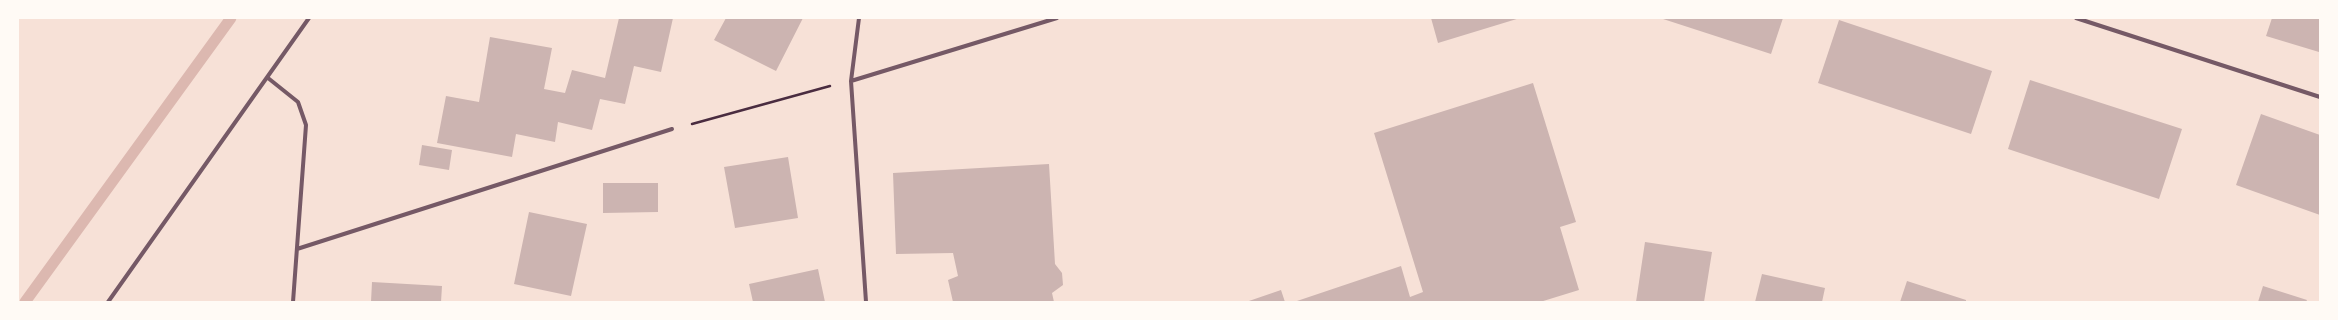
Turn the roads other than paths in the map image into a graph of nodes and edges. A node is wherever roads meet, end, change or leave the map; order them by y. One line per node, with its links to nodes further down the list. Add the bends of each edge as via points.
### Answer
1 (309, 18): 5 (street)
2 (858, 18): 6 (street)
3 (1057, 18): 6 (street)
4 (2076, 18): 7 (street)
5 (268, 78): 9 (street, via 298,102 306,125); 10 (street)
6 (851, 81): 12 (street)
7 (2320, 97)
8 (672, 129): 9 (street)
9 (297, 249): 11 (street)
10 (108, 302)
11 (293, 302)
12 (866, 302)

